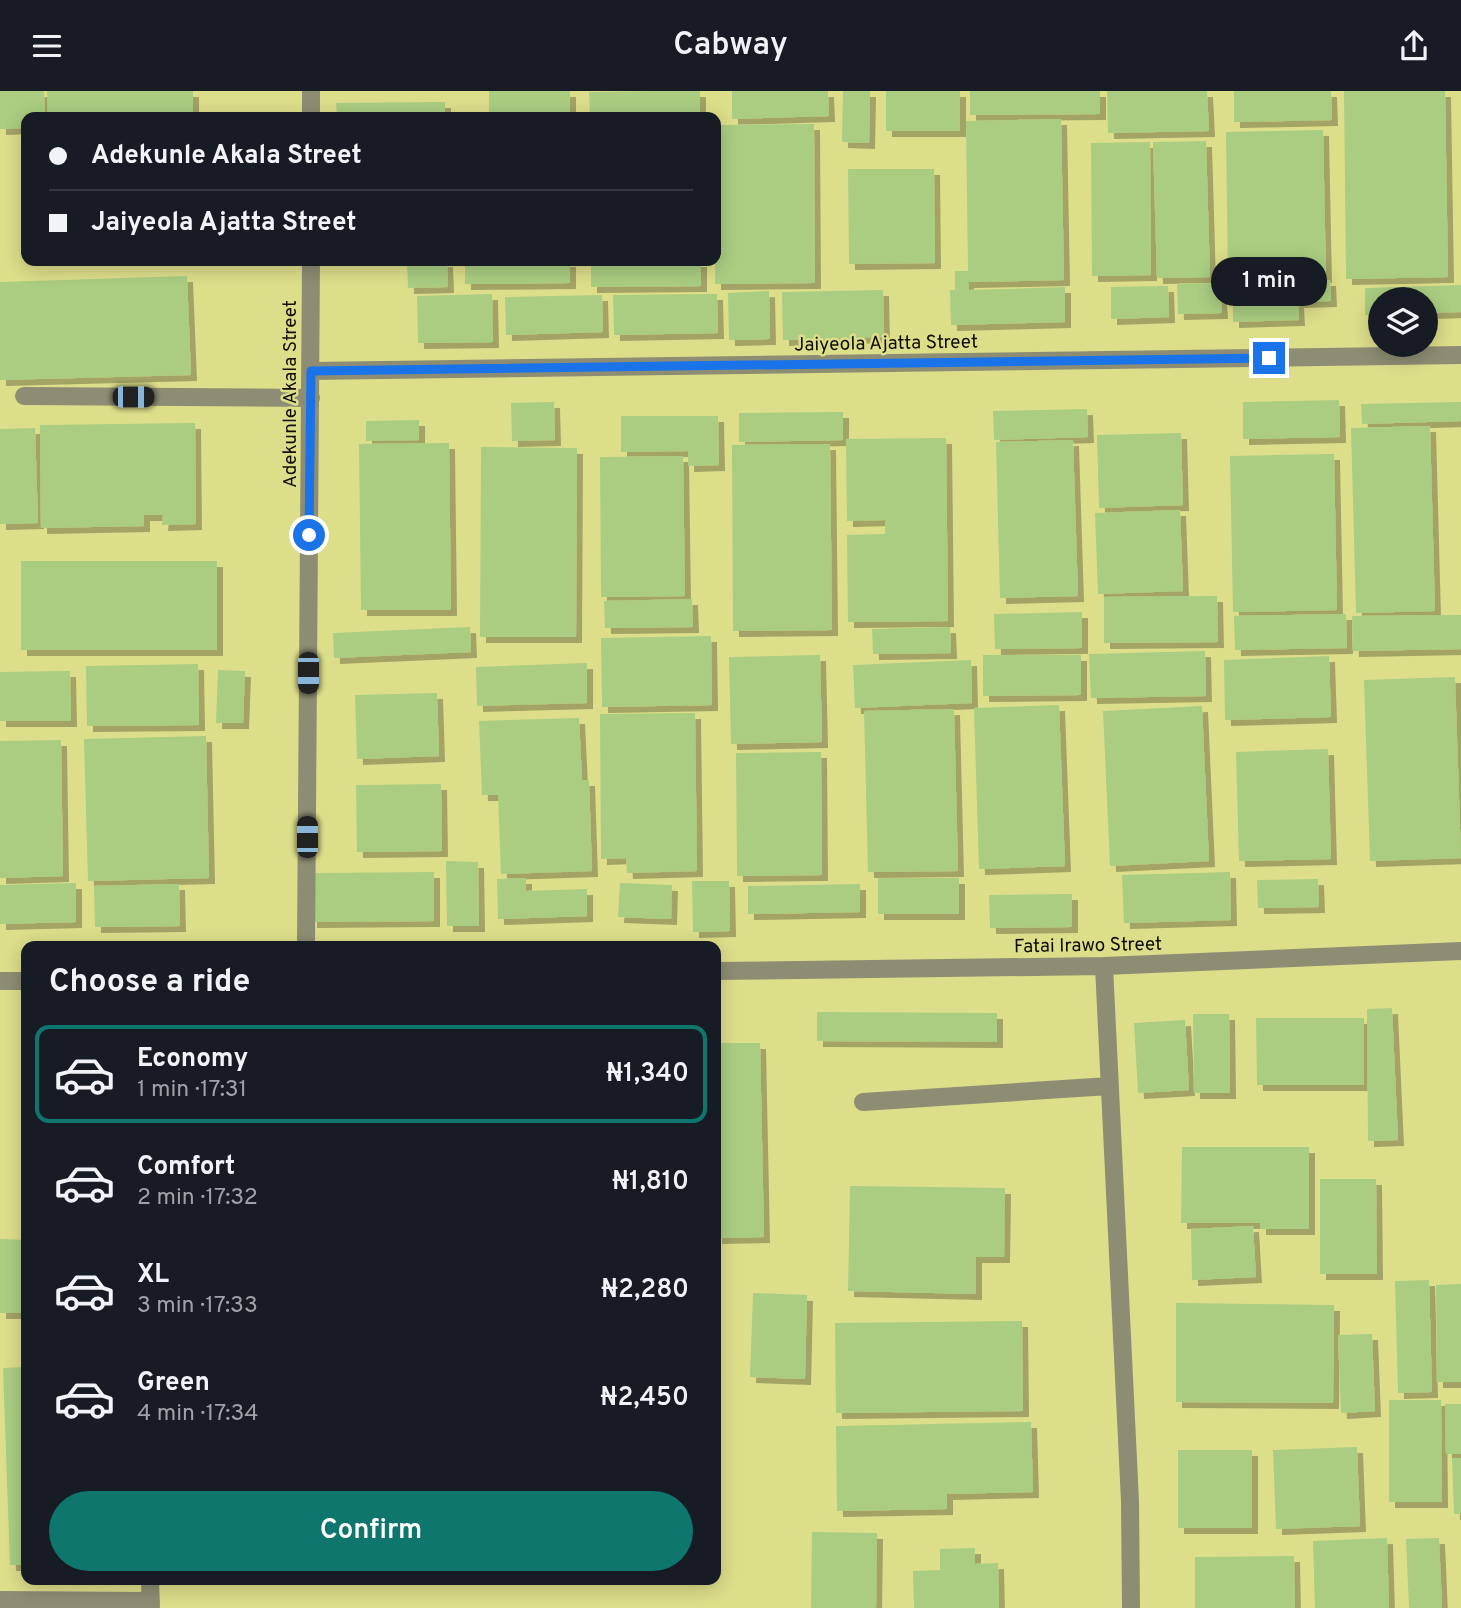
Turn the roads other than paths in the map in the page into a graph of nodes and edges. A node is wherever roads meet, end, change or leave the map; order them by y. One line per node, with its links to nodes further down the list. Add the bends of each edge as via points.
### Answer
1 (311, 91): 2 (street)
2 (311, 112)
3 (311, 266): 5 (street, Adekunle Akala Street)
4 (1461, 355): 5 (street, Jaiyeola Ajatta Street)
5 (311, 371): 7 (street, Adekunle Akala Street)
6 (24, 396): 7 (street)
7 (311, 398): 8 (street, Adekunle Akala Street)
8 (306, 941)
9 (1461, 951): 10 (street, Fatai Irawo Street)
10 (1104, 966): 11 (street, Fatai Irawo Street); 14 (street)
11 (721, 971)
12 (0, 981): 13 (street)
13 (21, 981)
14 (1109, 1086): 15 (street); 19 (street, via 1130,1501)
15 (863, 1102)
16 (150, 1585): 18 (street)
17 (0, 1600): 18 (street)
18 (151, 1605)
19 (1131, 1608)

